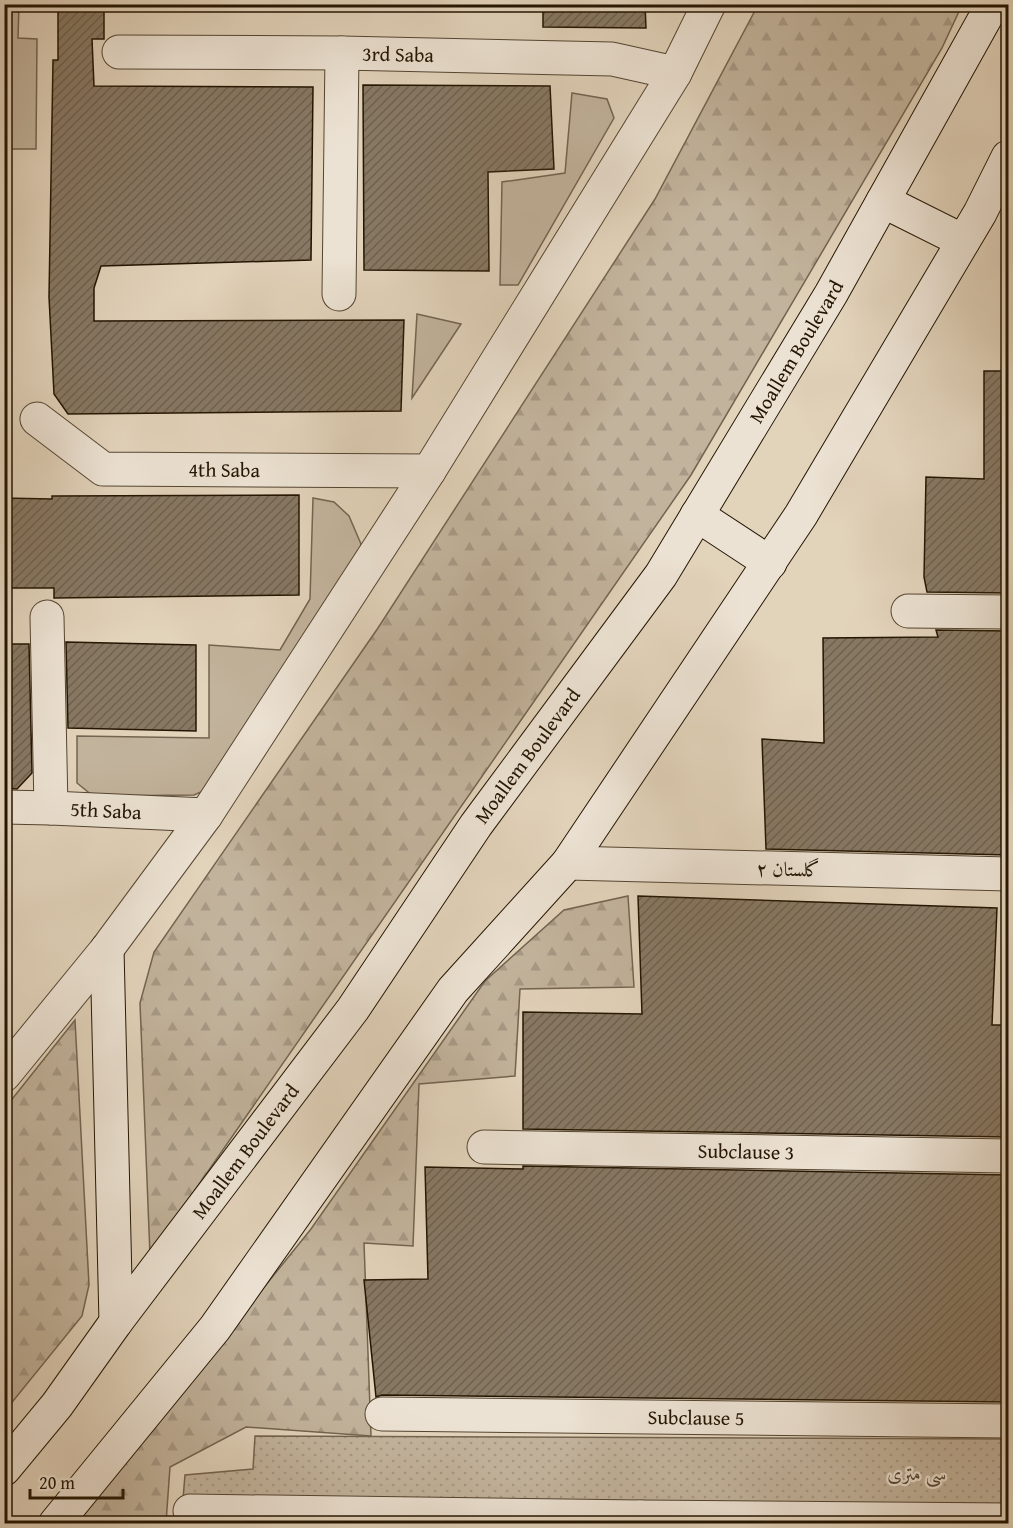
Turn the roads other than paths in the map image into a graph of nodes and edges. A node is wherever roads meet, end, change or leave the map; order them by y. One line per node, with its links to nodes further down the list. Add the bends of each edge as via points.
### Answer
1 (709, 4): 5 (street)
2 (993, 4): 7 (street, Moallem Boulevard)
3 (119, 52): 4 (street, 3rd Saba)
4 (342, 53): 5 (street, 3rd Saba, via 612,58); 9 (street)
5 (675, 74): 11 (street)
6 (1008, 157): 8 (street)
7 (883, 201): 8 (street); 12 (street, Moallem Boulevard)
8 (963, 241): 13 (street)
9 (339, 294)
10 (38, 419): 11 (street, 4th Saba, via 104,469)
11 (429, 471): 19 (street)
12 (698, 515): 13 (street); 26 (street, Moallem Boulevard, via 660,575 476,825 353,1009)
13 (770, 562): 20 (street)
14 (908, 611): 15 (street)
15 (1008, 612)
16 (47, 617): 18 (street)
17 (4, 807): 18 (street, 5th Saba)
18 (51, 808): 19 (street, 5th Saba)
19 (206, 815): 22 (street)
20 (568, 863): 21 (street, گلستان ۲); 33 (street, via 453,990 215,1328)
21 (1008, 874)
22 (107, 949): 23 (street); 26 (street)
23 (4, 1075)
24 (484, 1147): 25 (street, Subclause 3)
25 (1008, 1156)
26 (116, 1322): 29 (street, Moallem Boulevard, via 57,1406)
27 (382, 1414): 28 (street, Subclause 5)
28 (1008, 1420)
29 (4, 1469)
30 (190, 1510): 31 (street)
31 (640, 1520): 32 (street)
32 (1008, 1520)
33 (55, 1524)

